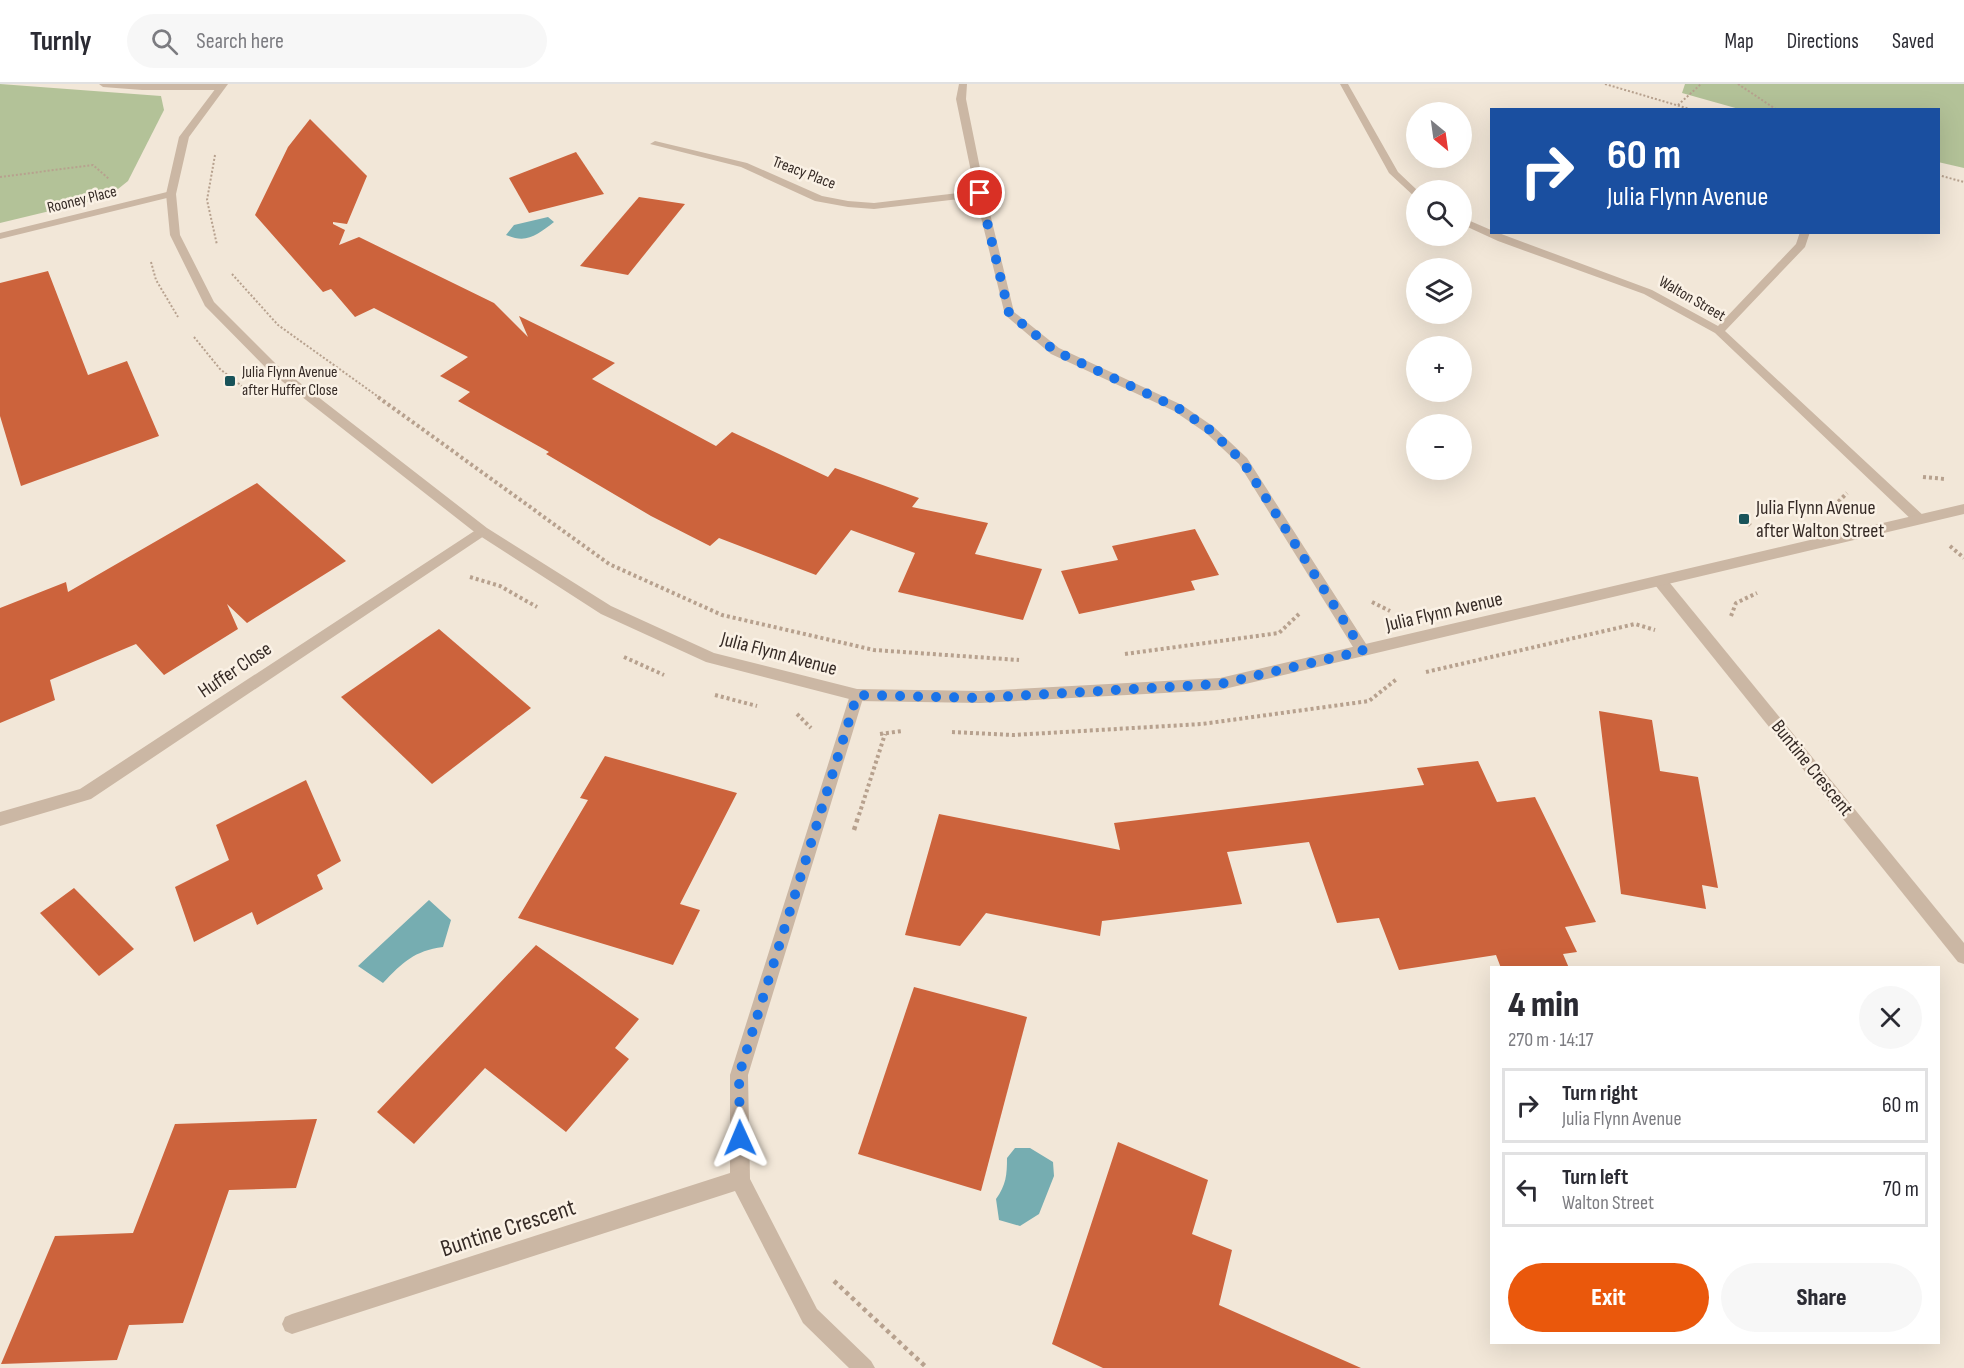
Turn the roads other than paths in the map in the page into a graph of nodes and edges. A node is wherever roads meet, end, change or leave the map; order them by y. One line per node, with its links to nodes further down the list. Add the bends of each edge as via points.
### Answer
1 (103, 84): 4 (street)
2 (963, 84): 7 (street, via 961,99)
3 (1344, 84): 6 (street, via 1394,172)
4 (223, 86): 8 (street, Julia Flynn Avenue, via 184,137)
5 (655, 144): 7 (street, Treacy Place, via 744,165 819,199 848,204 874,206)
6 (1406, 185)
7 (980, 193): 19 (street, via 1009,313 1055,351 1178,408 1210,430 1243,462)
8 (171, 194): 13 (street, Rooney Place); 17 (street, Julia Flynn Avenue, via 175,235 209,304 273,368)
9 (1472, 225): 10 (street, Walton Street)
10 (1490, 233)
11 (1491, 234): 14 (street, Walton Street, via 1648,292)
12 (1804, 234): 14 (street, via 1801,245)
13 (0, 236)
14 (1719, 331): 16 (street, Walton Street)
15 (1964, 509): 16 (street, Julia Flynn Avenue)
16 (1920, 520): 18 (street, Julia Flynn Avenue)
17 (482, 531): 20 (street, Julia Flynn Avenue, via 606,610 701,653); 21 (street, Huffer Close, via 85,794)
18 (1660, 581): 19 (street, Julia Flynn Avenue); 22 (street, Buntine Crescent)
19 (1363, 651): 20 (street, Julia Flynn Avenue, via 1220,684 980,698)
20 (857, 695): 23 (street, via 739,1075)
21 (0, 819)
22 (1964, 956)
23 (740, 1180): 24 (street, Buntine Crescent); 25 (street, via 810,1316)
24 (292, 1324)
25 (864, 1368)

